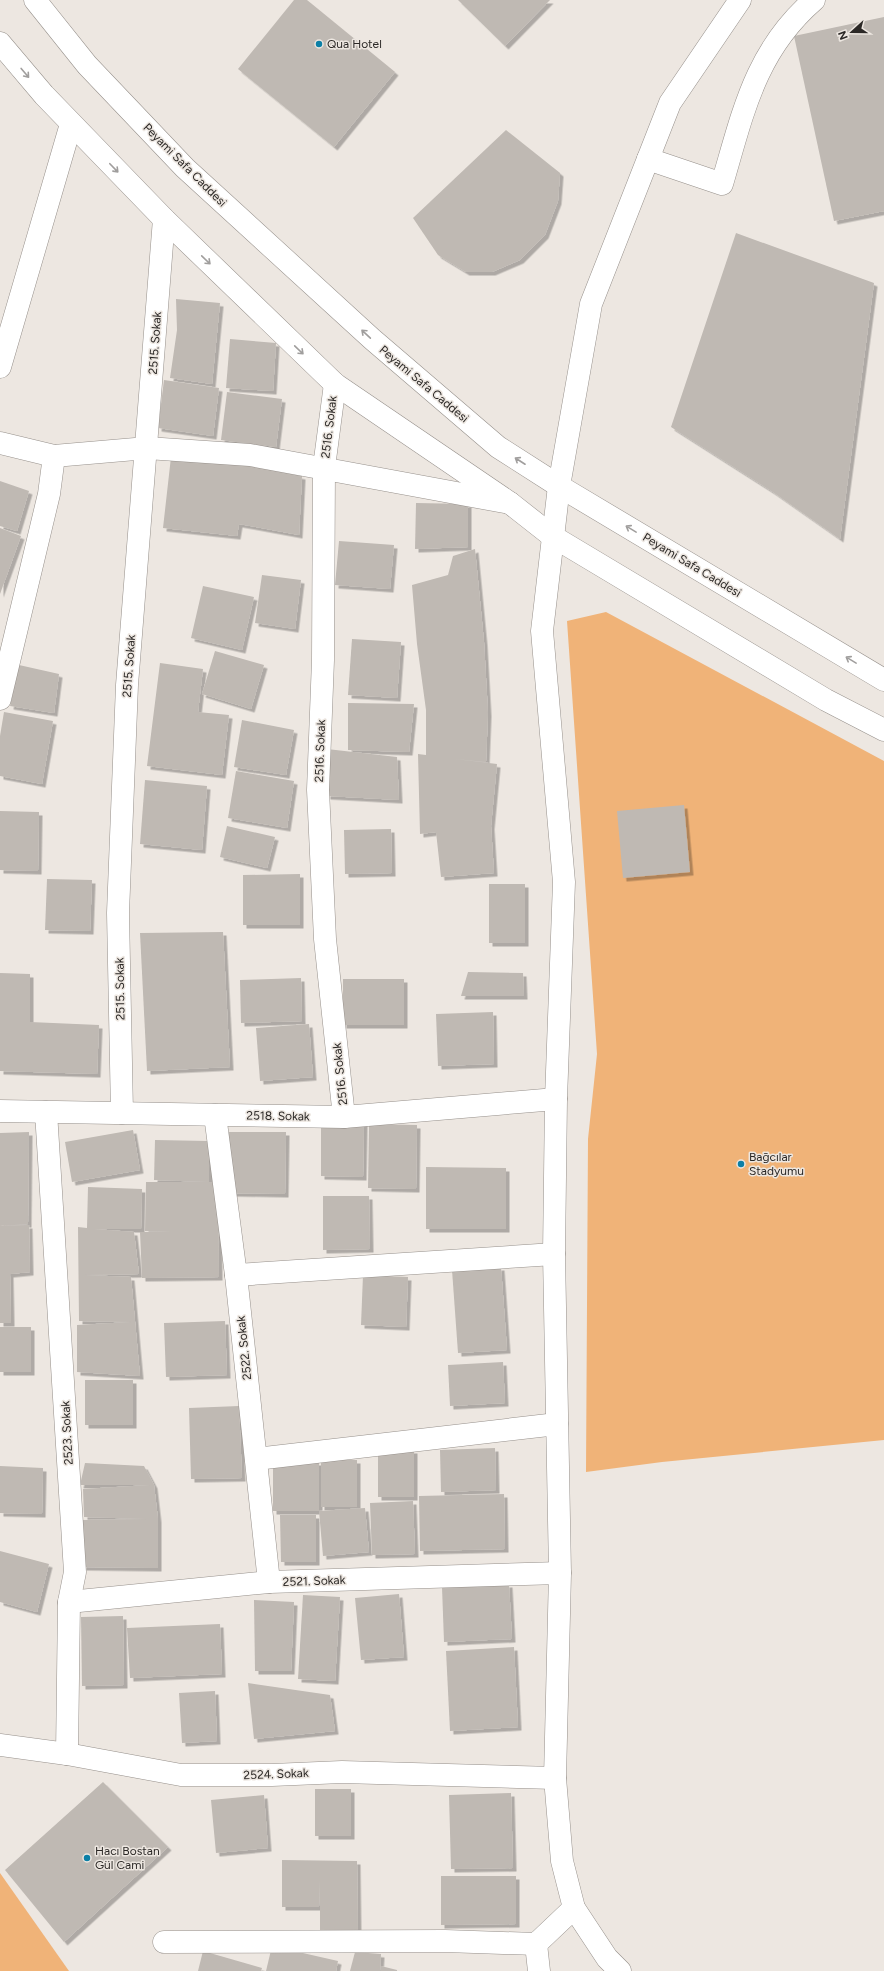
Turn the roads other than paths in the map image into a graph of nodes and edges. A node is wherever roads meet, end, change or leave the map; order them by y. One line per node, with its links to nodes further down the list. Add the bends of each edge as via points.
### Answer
1 (35, 0): 14 (street, Peyami Safa Caddesi, one-way to 1, via 498,447 372,340 191,173 87,65)
2 (740, 0): 6 (street, via 670,103)
3 (814, 0): 6 (street, via 786,28 757,73 722,184)
4 (0, 43): 5 (street, one-way to 5)
5 (71, 124): 7 (street, one-way to 7); 8 (street)
6 (648, 159): 14 (street, via 591,304)
7 (164, 219): 9 (street, one-way to 9); 11 (street, 2515. Sokak)
8 (0, 367)
9 (335, 384): 13 (street, 2516. Sokak); 15 (street)
10 (0, 443): 12 (street)
11 (147, 448): 12 (street); 13 (street, via 250,455); 23 (street, 2515. Sokak, via 127,685 119,889)
12 (54, 456): 18 (street, via 49,494)
13 (324, 467): 15 (street); 25 (street, 2516. Sokak, via 323,660 318,790 325,939)
14 (559, 486): 16 (street); 17 (street, Peyami Safa Caddesi, one-way to 14)
15 (510, 503): 16 (street)
16 (552, 536): 19 (street, via 826,700); 20 (street, via 542,631 564,882)
17 (884, 680)
18 (0, 699)
19 (884, 730)
20 (556, 1099): 25 (street, 2518. Sokak); 26 (street)
21 (0, 1111): 22 (street, 2518. Sokak)
22 (46, 1112): 23 (street, 2518. Sokak); 32 (street, 2523. Sokak, via 75,1572)
23 (122, 1113): 24 (street, 2518. Sokak)
24 (215, 1115): 25 (street, 2518. Sokak); 27 (street, 2522. Sokak)
25 (344, 1117)
26 (554, 1254): 27 (street); 28 (street)
27 (236, 1275): 29 (street, 2522. Sokak)
28 (557, 1424): 29 (street); 30 (street)
29 (256, 1459): 31 (street, 2522. Sokak)
30 (560, 1573): 31 (street, 2521. Sokak); 35 (street)
31 (269, 1582): 32 (street, 2521. Sokak)
32 (69, 1602): 34 (street, 2523. Sokak)
33 (0, 1745): 34 (street, 2524. Sokak)
34 (67, 1754): 35 (street, 2524. Sokak, via 181,1776 342,1772)
35 (555, 1778): 36 (street, via 562,1861)
36 (574, 1908): 38 (street); 40 (street, via 607,1958)
37 (164, 1942): 38 (street, via 445,1941)
38 (536, 1944): 39 (street)
39 (538, 1971)
40 (620, 1971)

